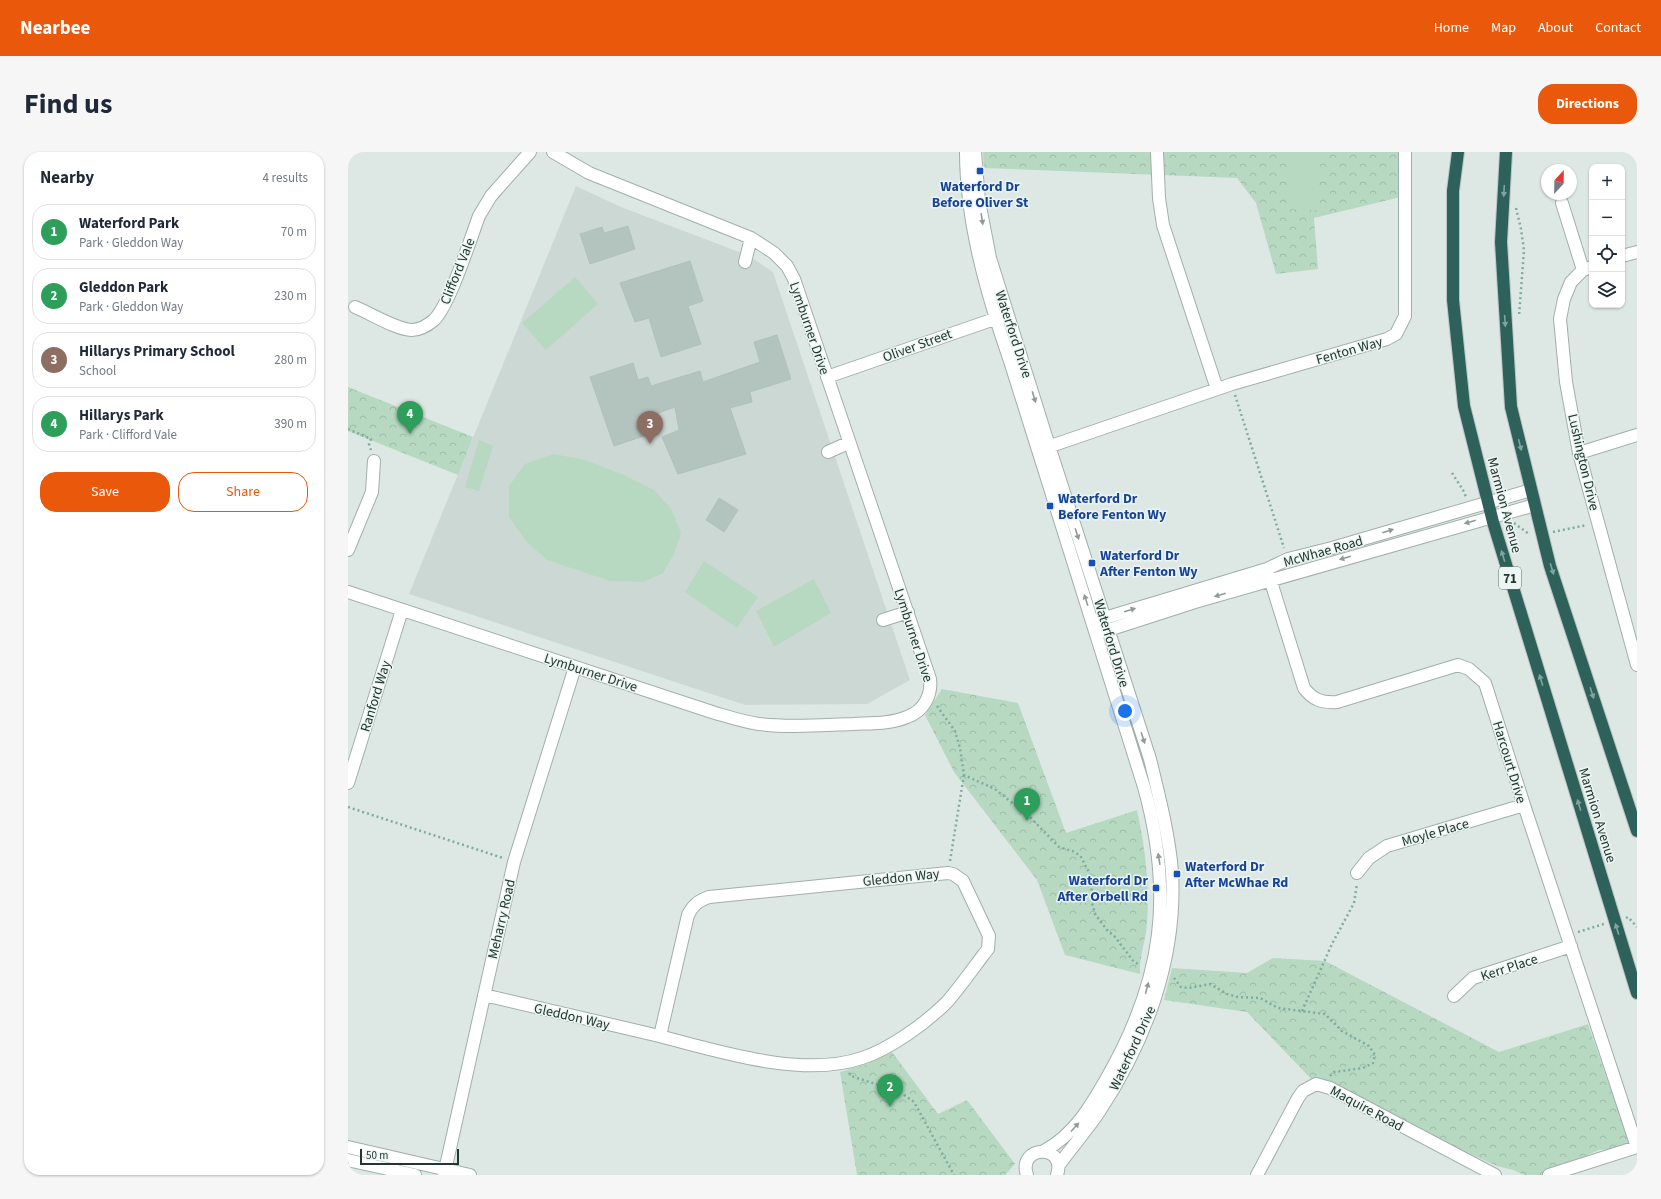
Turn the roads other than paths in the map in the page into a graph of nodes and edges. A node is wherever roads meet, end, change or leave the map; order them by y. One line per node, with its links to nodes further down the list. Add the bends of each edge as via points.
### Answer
1 (530, 152): 15 (street, Clifford Vale, via 485,205 448,295 434,320 424,327 412,330)
2 (554, 152): 10 (street, Lymburner Drive, via 589,173)
3 (966, 152): 16 (street, Waterford Drive, via 972,223)
4 (975, 152): 16 (street, Waterford Drive, one-way to 16, via 976,179 984,231)
5 (1157, 152): 18 (street, via 1163,226)
6 (1405, 152): 18 (street, Fenton Way, via 1405,316 1396,334 1388,339)
7 (1458, 152): 26 (highway, Marmion Avenue / 71, via 1454,191 1453,317 1464,406)
8 (1506, 152): 25 (highway, Marmion Avenue, one-way to 25, via 1502,242 1511,407)
9 (1562, 204): 14 (street)
10 (751, 238): 13 (street); 17 (street, Lymburner Drive, via 762,244 787,266 794,279)
11 (1637, 252): 12 (street)
12 (1625, 255)
13 (745, 262)
14 (1588, 268): 23 (street, Lushington Drive, via 1571,282 1560,319 1566,382)
15 (355, 307)
16 (1001, 317): 17 (street, Oliver Street); 21 (street, Waterford Drive)
17 (827, 377): 20 (street, Lymburner Drive)
18 (1217, 389): 21 (street, Fenton Way)
19 (1637, 435): 23 (street)
20 (848, 443): 22 (street); 33 (street, Lymburner Drive)
21 (1044, 448): 34 (street, Waterford Drive, one-way to 34); 36 (street, Waterford Drive, one-way to 21)
22 (828, 452)
23 (1579, 453): 39 (street, Lushington Drive)
24 (374, 461): 29 (street, via 372,492)
25 (1532, 490): 26 (street, McWhae Road); 27 (highway, Marmion Avenue)
26 (1488, 501): 28 (highway, Marmion Avenue / 71); 30 (street, McWhae Road, one-way to 26, via 1288,559)
27 (1534, 505): 28 (street, McWhae Road); 43 (highway, Marmion Avenue, one-way to 43, via 1548,533 1550,566)
28 (1492, 519): 30 (street, McWhae Road, one-way to 30); 46 (highway, Marmion Avenue / 71, one-way to 28)
29 (348, 550)
30 (1269, 575): 34 (street, McWhae Road, one-way to 30); 37 (street, McWhae Road, one-way to 37); 42 (street, Harcourt Drive, via 1304,688 1310,697 1319,701 1337,702 1458,666 1477,675 1485,683)
31 (348, 592): 32 (street, Lymburner Drive)
32 (402, 610): 40 (street, Lymburner Drive); 41 (street, Ranford Way)
33 (908, 612): 35 (street); 40 (street, Lymburner Drive, via 931,688 928,697 914,713 895,720 774,726 758,724 721,715)
34 (1105, 618): 36 (street, McWhae Road); 37 (street, Waterford Drive)
35 (883, 620)
36 (1093, 622): 38 (street, Waterford Drive)
37 (1109, 630): 38 (street, McWhae Road); 48 (street, Waterford Drive, one-way to 48, via 1150,759 1169,849 1172,899)
38 (1097, 633): 48 (street, Waterford Drive, one-way to 38, via 1161,891 1157,844 1144,787)
39 (1637, 665)
40 (575, 667): 50 (street, Meharry Road, via 514,862)
41 (348, 783)
42 (1524, 806): 44 (street, Moyle Place, via 1387,846 1369,858); 45 (street, Harcourt Drive)
43 (1637, 831)
44 (1357, 874)
45 (1569, 941): 51 (street, Kerr Place, via 1473,978); 54 (street, Harcourt Drive)
46 (1622, 946): 47 (highway); 49 (highway, Marmion Avenue / 71)
47 (1637, 965)
48 (1158, 969): 55 (street, Waterford Drive, one-way to 48, via 1068,1135 1096,1098 1131,1032); 57 (street, Waterford Drive, via 1151,1011 1127,1065 1099,1112)
49 (1637, 993)
50 (484, 995): 52 (street, Gleddon Way); 58 (street, Meharry Road)
51 (1454, 996)
52 (660, 1036): 52 (street, Gleddon Way, via 688,915 700,900 948,873 963,881 988,936 988,949 947,1002 890,1046 863,1058 845,1063 820,1065 779,1064)
53 (348, 1147): 58 (street)
54 (1637, 1147): 64 (street)
55 (1044, 1151): 57 (street, via 1054,1156); 59 (street, Waterford Drive, via 1030,1156)
56 (348, 1160): 60 (street)
57 (1058, 1170)
58 (444, 1172): 61 (street)
59 (1024, 1173)
60 (415, 1175)
61 (470, 1175)
62 (1257, 1175): 63 (street, Maquire Road, via 1298,1098 1310,1086 1316,1084 1323,1085)
63 (1495, 1175)
64 (1549, 1175)

